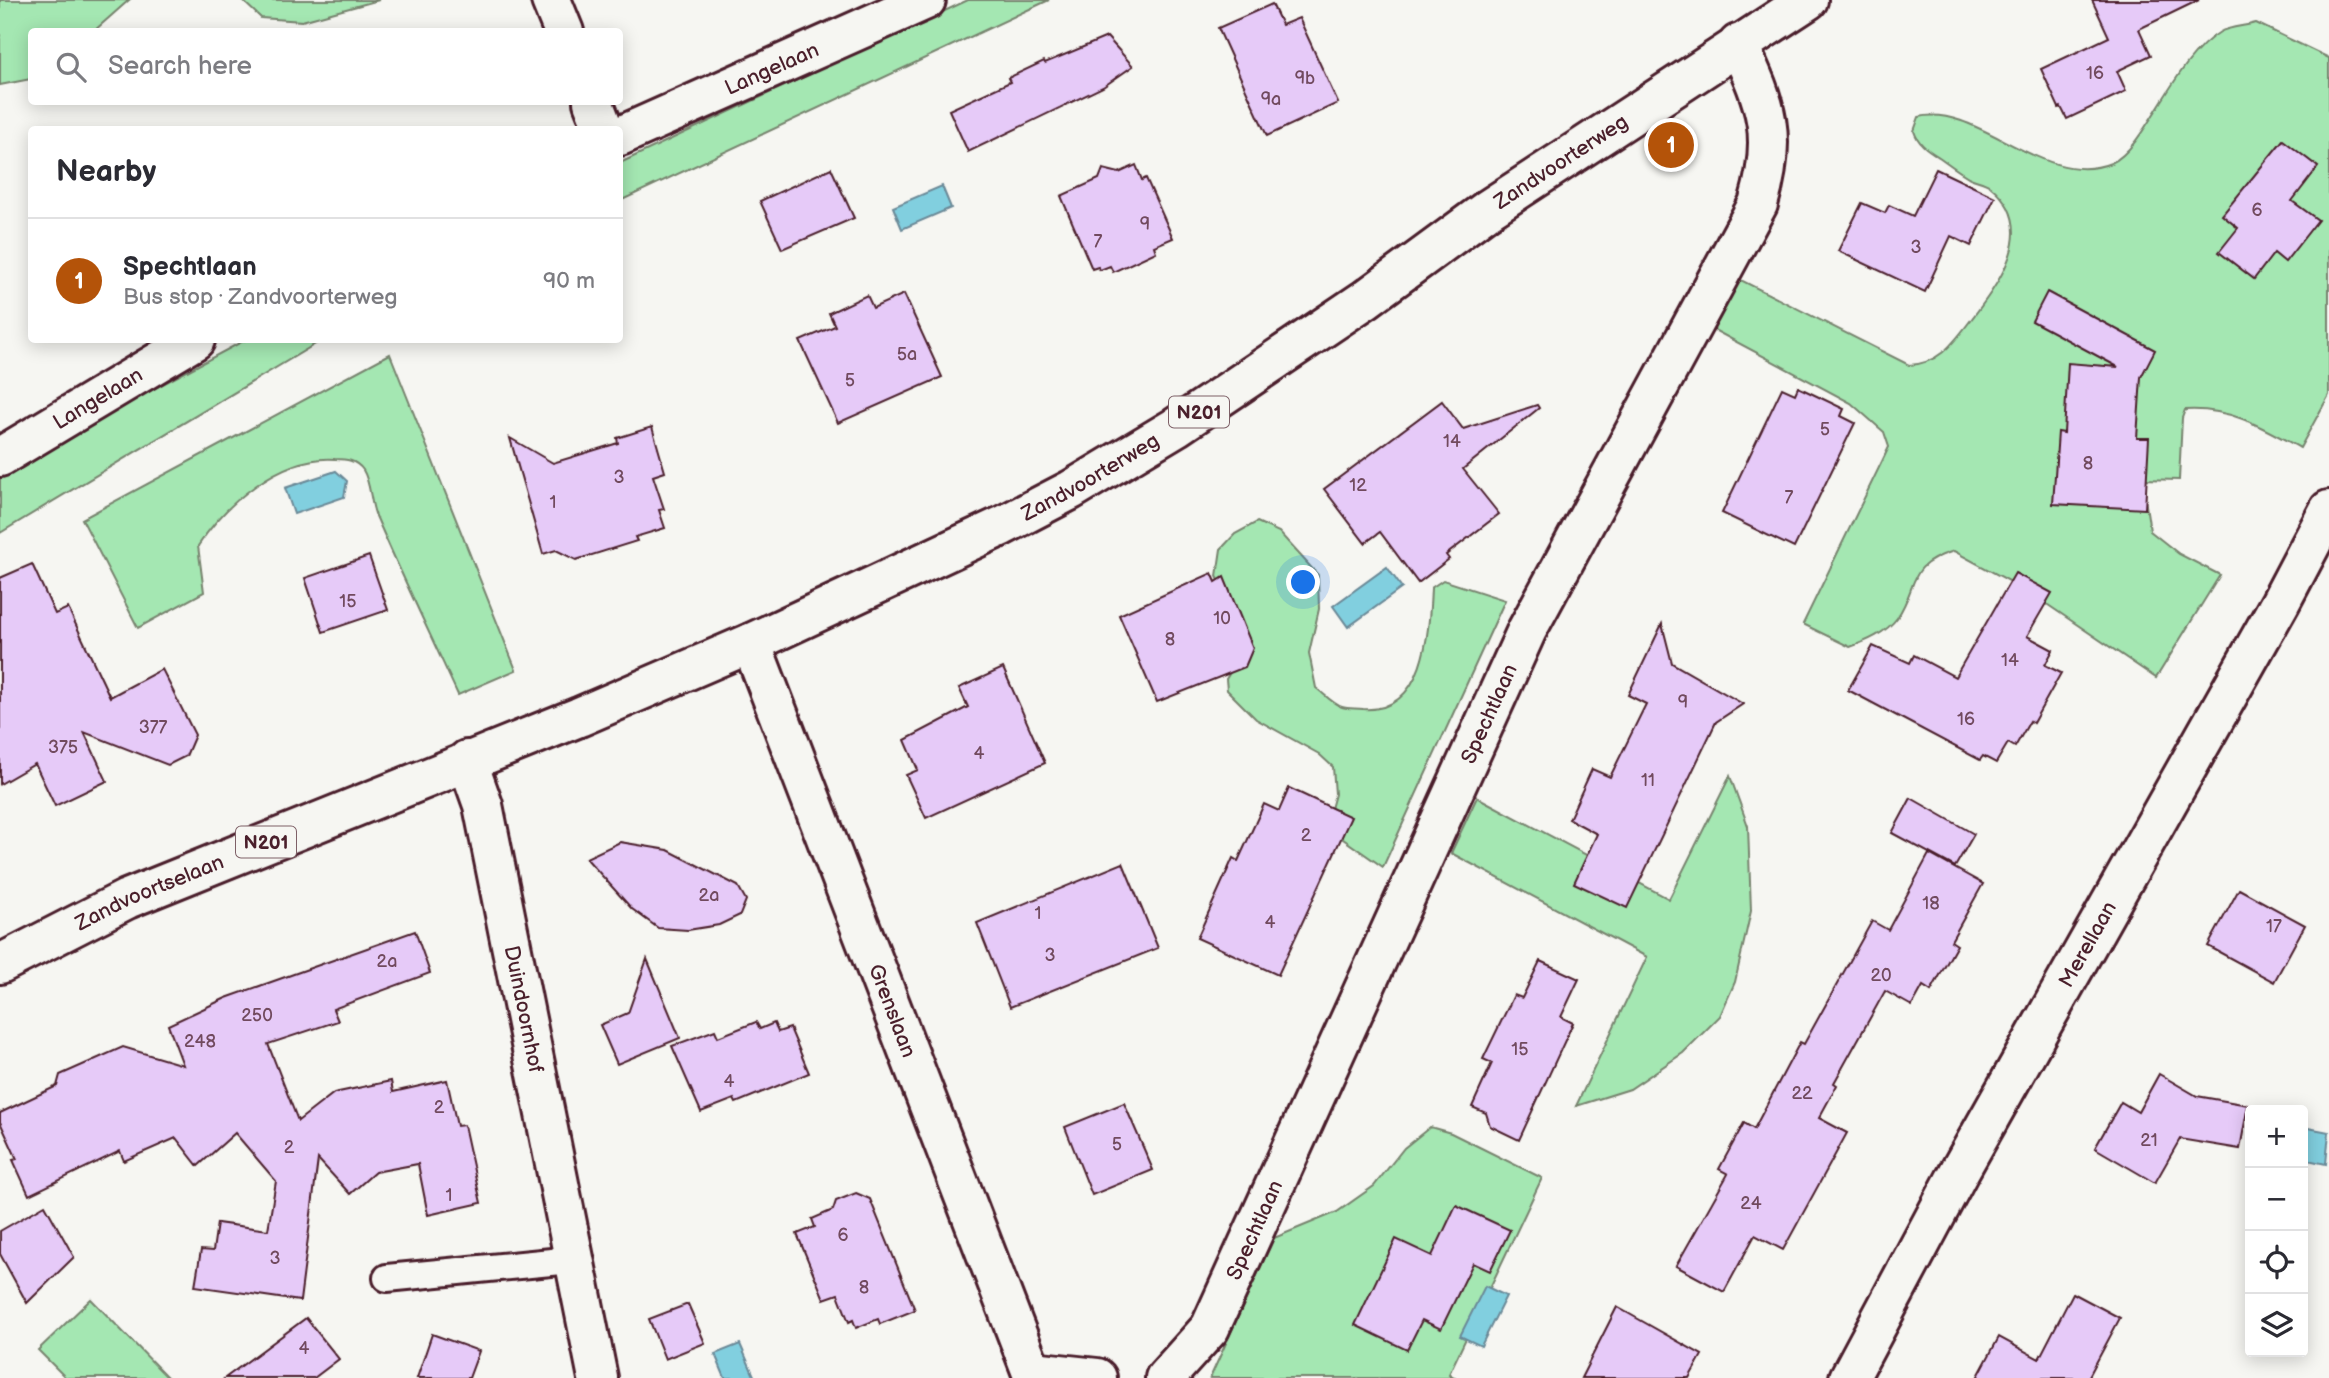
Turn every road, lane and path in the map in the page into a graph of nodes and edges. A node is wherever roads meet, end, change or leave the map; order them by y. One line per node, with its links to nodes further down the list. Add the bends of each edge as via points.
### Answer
1 (551, 0): 4 (street)
2 (926, 0): 8 (street, Langelaan)
3 (1808, 0): 5 (street, Zandvoorterweg / N201)
4 (562, 28)
5 (1738, 44): 12 (street, Zandvoorterweg / N201, via 1488,210 1177,427 1071,491 1002,526); 21 (street, Spechtlaan, via 1763,97 1770,148 1758,204 1527,630 1210,1328)
6 (594, 105): 7 (street)
7 (602, 126)
8 (623, 135)
9 (190, 343): 10 (street, Langelaan)
10 (0, 457)
11 (2329, 510): 22 (street, Merellaan, via 1959,1171)
12 (751, 643): 13 (street, Zandvoorterweg / N201); 18 (street, Grenslaan)
13 (537, 732): 14 (street, Zandvoortselaan / N201)
14 (467, 760): 15 (street, Zandvoortselaan / N201, via 127,899); 16 (street, Duindoornhof, via 483,805)
15 (0, 964)
16 (572, 1261): 17 (lane); 19 (street, Duindoornhof)
17 (387, 1278)
18 (1033, 1374): 20 (street)
19 (594, 1375)
20 (1097, 1378)
21 (1165, 1378)
22 (1849, 1378)

